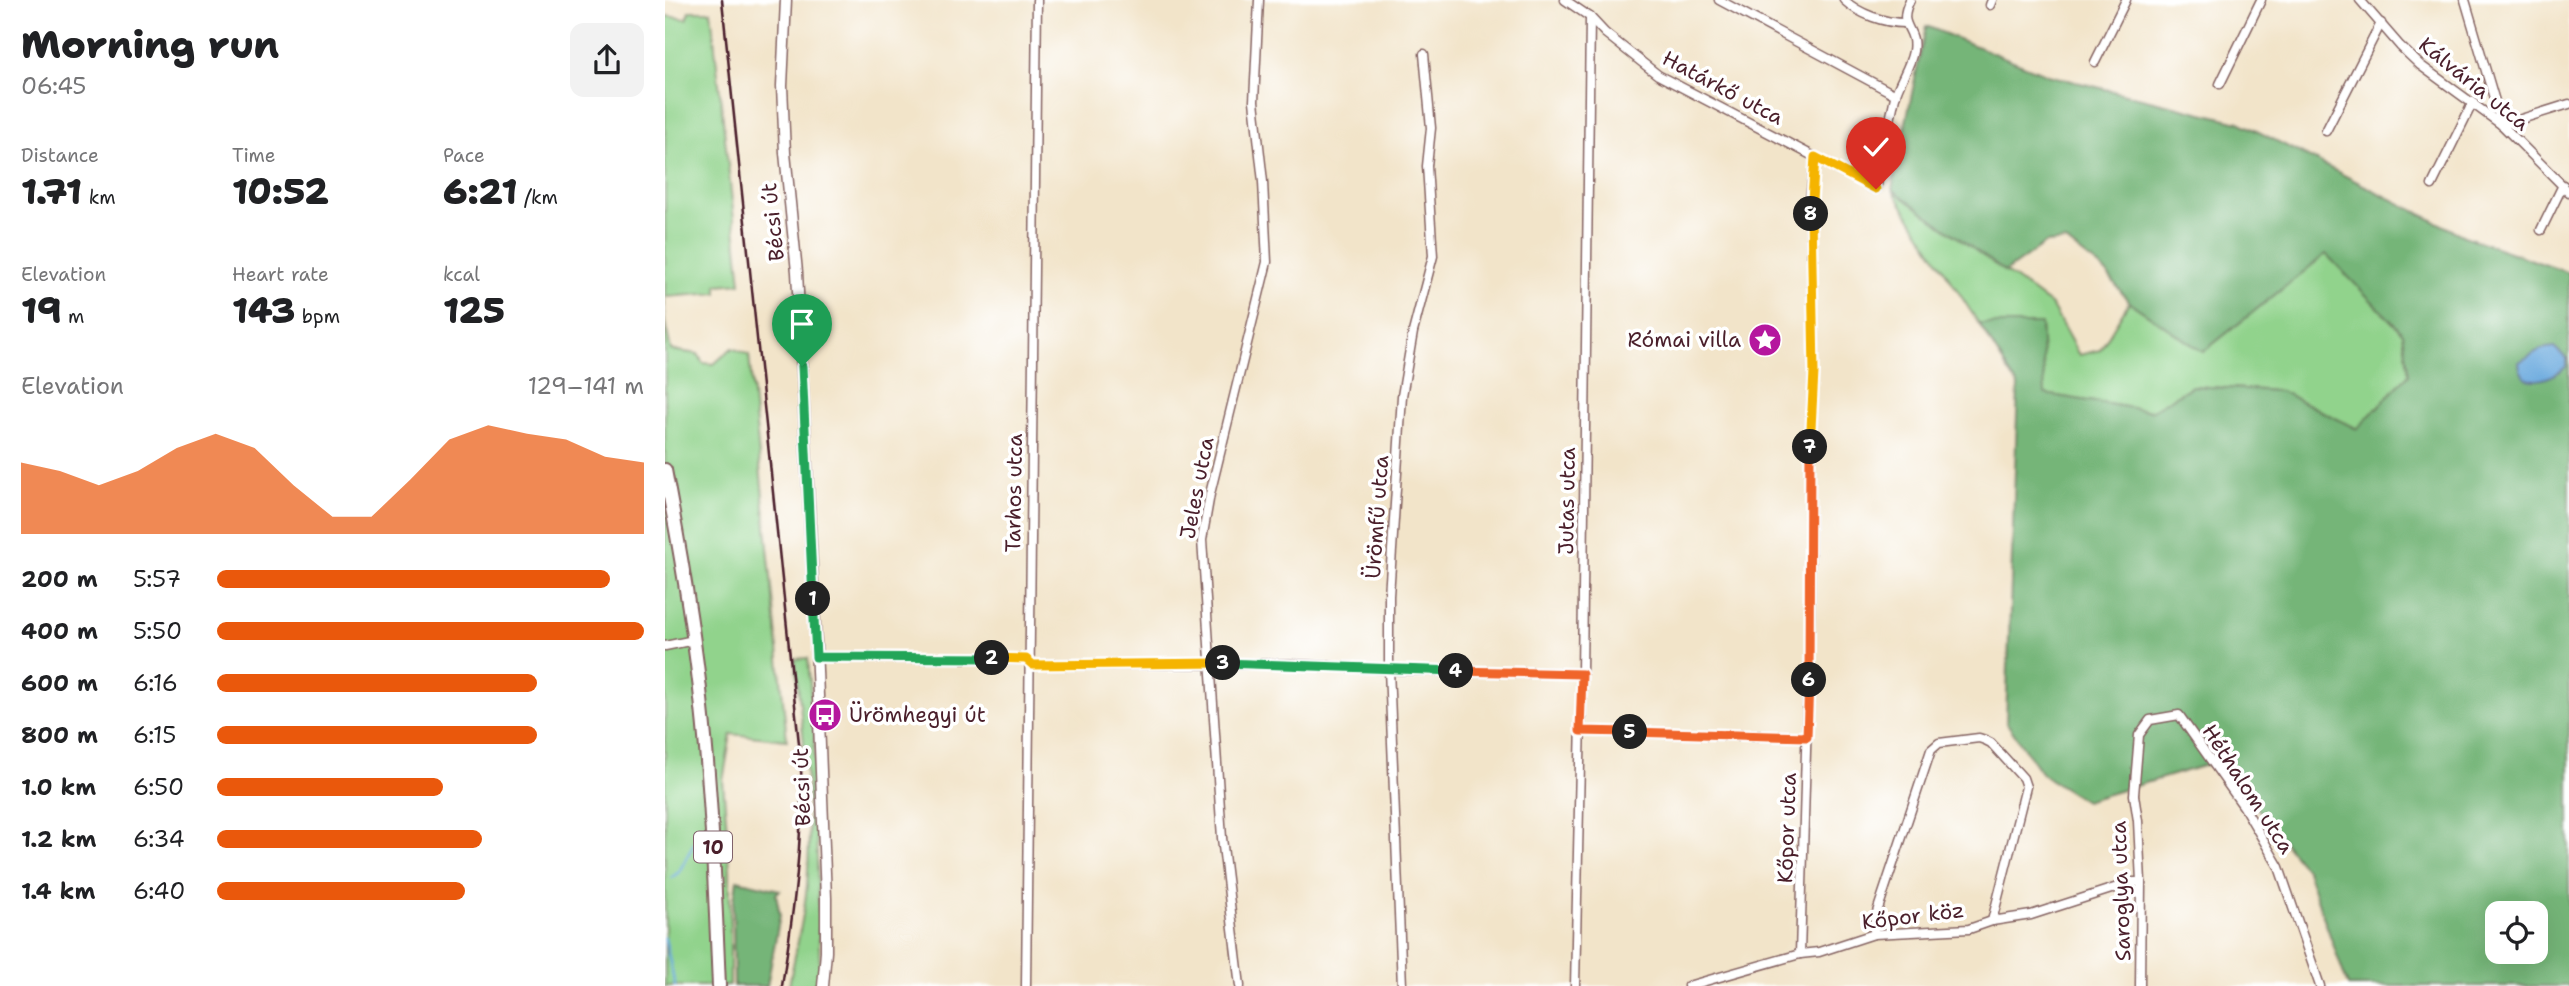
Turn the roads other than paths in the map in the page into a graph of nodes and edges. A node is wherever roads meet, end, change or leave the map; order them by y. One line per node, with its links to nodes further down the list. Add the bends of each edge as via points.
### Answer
1 (786, 0): 30 (street, Bécsi út, via 785,153 797,272)
2 (1037, 0): 31 (street, Tarhos utca)
3 (1259, 0): 32 (street, Jeles utca, via 1254,101 1267,262 1203,527)
4 (1565, 0): 12 (street, Határkő utca)
5 (1719, 0): 18 (street)
6 (1844, 0): 13 (street, via 1871,16)
7 (1910, 0): 13 (street, via 1903,15)
8 (2126, 0): 16 (street)
9 (2261, 0): 17 (street)
10 (2360, 0): 14 (street, Kálvária utca)
11 (2465, 0): 21 (street)
12 (1590, 17): 23 (street, Határkő utca, via 1658,75); 34 (street, Jutas utca)
13 (1905, 23): 18 (street, via 1913,36 1913,50)
14 (2381, 23): 19 (street, Kálvária utca, via 2420,65); 22 (street)
15 (1424, 54): 33 (street, Ürömfű utca, via 1431,128 1427,166 1433,256 1402,397 1391,545)
16 (2095, 62)
17 (2220, 83)
18 (1896, 95): 23 (street, Határkő utca, via 1876,189)
19 (2473, 102): 21 (street, Kálvária utca); 24 (street)
20 (2569, 104): 21 (street)
21 (2502, 125): 25 (street, Kálvária utca)
22 (2326, 131)
23 (1815, 157): 36 (street, Kőpor utca, via 1810,200 1814,372)
24 (2432, 185)
25 (2566, 188): 26 (street)
26 (2541, 230)
27 (665, 470): 28 (main road, 10)
28 (694, 640): 29 (street); 43 (main road, 10, via 711,808)
29 (665, 646)
30 (816, 657): 31 (street); 44 (street, Bécsi út, via 826,898)
31 (1030, 662): 32 (street); 45 (street, Tarhos utca)
32 (1210, 663): 33 (street); 46 (street, Jeles utca, via 1222,838)
33 (1389, 669): 34 (street); 47 (street, Ürömfű utca)
34 (1582, 674): 35 (street, Jutas utca)
35 (1580, 731): 36 (street); 48 (street, Jutas utca)
36 (1807, 737): 41 (street, Kőpor utca)
37 (2134, 795): 38 (street, Saroglya utca); 50 (street, Héthalom utca, via 2142,728 2150,720 2179,715 2279,867)
38 (2141, 882): 39 (street, Kőpor köz, via 2031,915); 49 (street, Saroglya utca)
39 (1992, 921): 40 (street, Kőpor köz, via 1969,929); 40 (street, via 2026,787 2024,778 1991,743 1979,738 1939,743 1931,750 1875,918)
40 (1874, 934): 41 (street, Kőpor köz)
41 (1800, 954): 42 (street, Kőpor köz)
42 (1692, 985)
43 (719, 986)
44 (823, 986)
45 (1026, 986)
46 (1240, 986)
47 (1402, 986)
48 (1575, 986)
49 (2140, 986)
50 (2320, 986)

